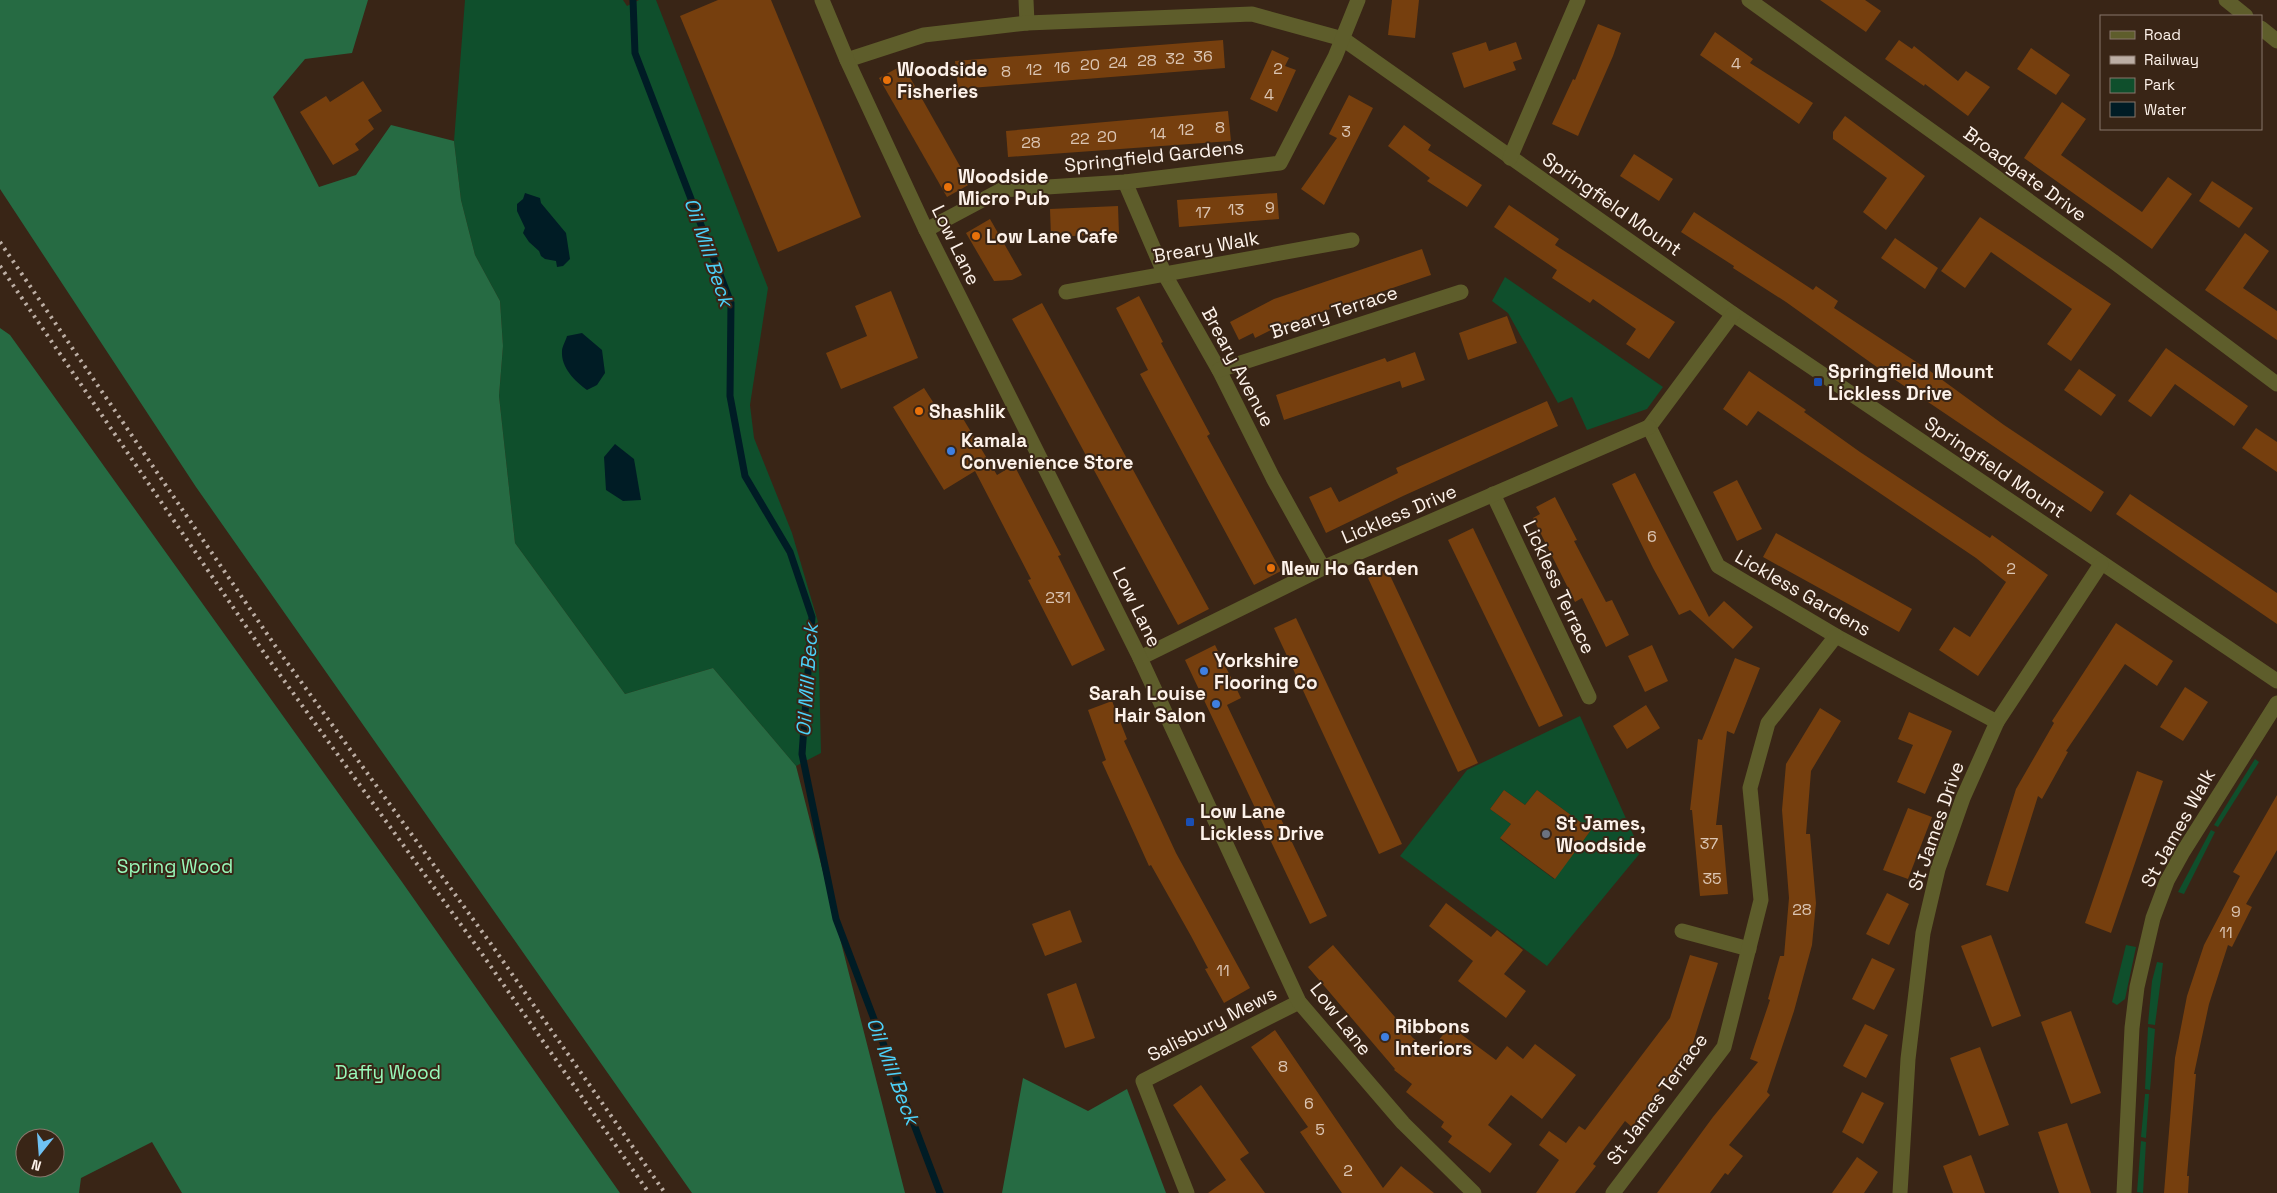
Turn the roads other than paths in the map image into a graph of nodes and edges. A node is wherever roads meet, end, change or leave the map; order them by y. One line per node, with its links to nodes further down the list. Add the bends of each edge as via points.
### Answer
1 (822, 0): 12 (street, Low Lane)
2 (1026, 0): 8 (street)
3 (1358, 0): 10 (street)
4 (1578, 0): 13 (street)
5 (1748, 0): 22 (street, Broadgate Drive, via 2114,262)
6 (2226, 0): 7 (street)
7 (2245, 15)
8 (1027, 23): 10 (street, Springfield Mount, via 1252,14); 12 (street, Springfield Mount, via 924,35)
9 (2262, 29): 11 (street)
10 (1343, 39): 13 (street, Springfield Mount); 14 (street, Springfield Gardens, via 1280,163)
11 (2277, 41)
12 (847, 60): 15 (street, Low Lane)
13 (1510, 158): 20 (street, Springfield Mount)
14 (1125, 182): 15 (street, Springfield Gardens, via 1001,190); 17 (street, Breary Avenue)
15 (926, 230): 28 (street, Low Lane)
16 (1352, 240): 17 (street, Breary Walk)
17 (1166, 275): 18 (street, Breary Walk); 21 (street, Breary Avenue)
18 (1066, 292)
19 (1461, 292): 21 (street, Breary Terrace)
20 (1733, 314): 23 (street); 25 (street, Springfield Mount)
21 (1219, 370): 26 (street, Breary Avenue)
22 (2277, 384)
23 (1649, 427): 24 (street, Lickless Drive); 27 (street, Lickless Gardens, via 1718,566)
24 (1493, 494): 26 (street, Lickless Drive); 30 (street, Lickless Terrace)
25 (2101, 564): 29 (street, Springfield Mount); 32 (street, St James Drive)
26 (1323, 568): 28 (street, Lickless Drive)
27 (1836, 636): 32 (street, Lickless Gardens); 34 (street, St James Terrace, via 1768,723 1750,788 1761,900)
28 (1140, 658): 35 (street, Low Lane)
29 (2277, 681)
30 (1589, 697)
31 (2277, 704): 40 (street, St James Walk, via 2183,852 2167,881 2153,918 2137,987 2132,1028)
32 (1997, 722): 39 (street, St James Drive, via 1947,842 1923,934 1908,1059)
33 (1682, 931): 34 (street)
34 (1749, 949): 38 (street, St James Terrace, via 1724,1047)
35 (1299, 1002): 36 (street, Salisbury Mews, via 1143,1081); 37 (street, Low Lane, via 1403,1123)
36 (1187, 1193)
37 (1474, 1193)
38 (1613, 1193)
39 (1900, 1193)
40 (2124, 1193)

